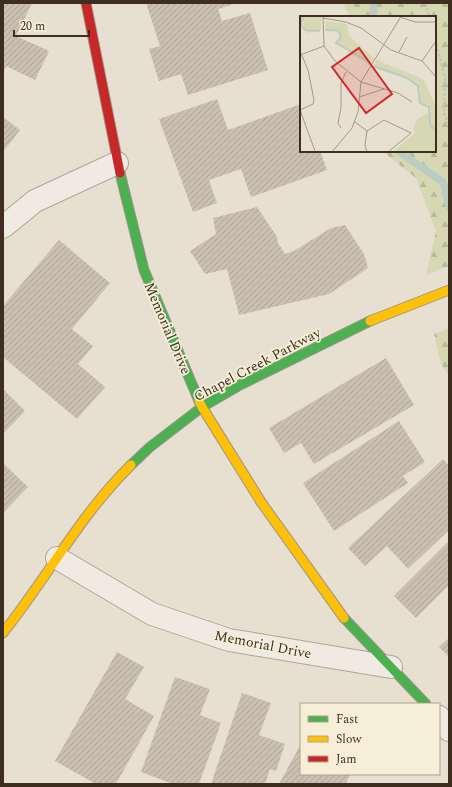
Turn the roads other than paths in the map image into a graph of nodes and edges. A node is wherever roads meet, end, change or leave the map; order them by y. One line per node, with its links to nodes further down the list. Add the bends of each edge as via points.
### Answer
1 (86, 3): 2 (street, Memorial Drive)
2 (117, 163): 3 (street, via 35,201); 5 (street, Memorial Drive, via 144,270)
3 (3, 227)
4 (449, 290): 5 (street, Chapel Creek Parkway, via 373,320 240,385)
5 (202, 407): 6 (street, Chapel Creek Parkway, via 150,447 118,478); 8 (street, Memorial Drive, via 261,502 343,617)
6 (57, 558): 7 (street, Chapel Creek Parkway); 8 (street, Memorial Drive, via 152,614 222,638)
7 (3, 633)
8 (391, 667): 9 (street, Memorial Drive)
9 (425, 703)
10 (440, 718): 11 (street)
11 (449, 730)

